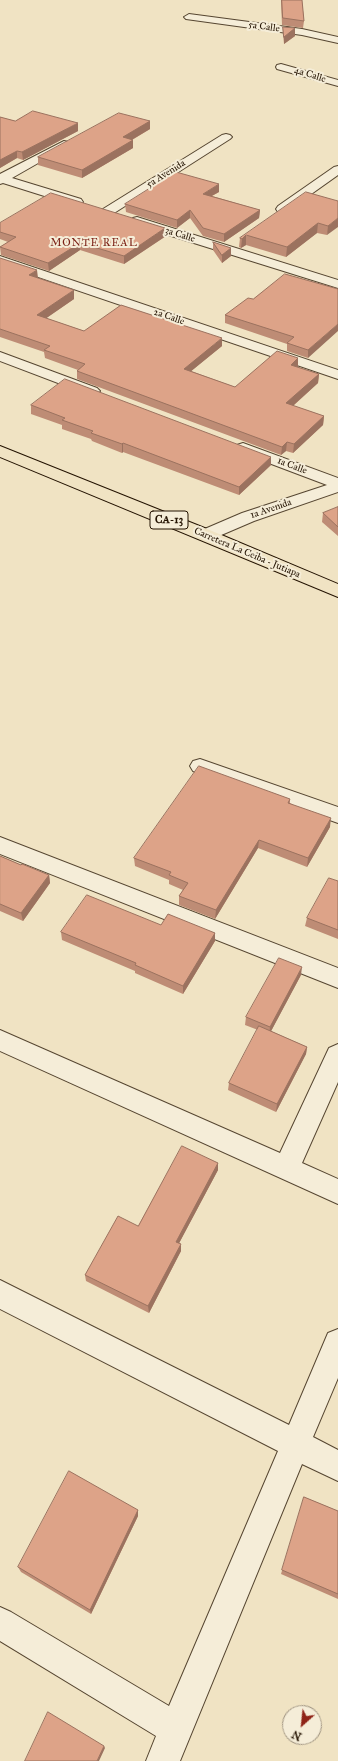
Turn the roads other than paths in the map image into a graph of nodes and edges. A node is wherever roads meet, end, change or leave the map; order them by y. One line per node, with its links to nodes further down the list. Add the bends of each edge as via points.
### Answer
1 (189, 16): 2 (street, 5a Calle, via 302,32)
2 (338, 40)
3 (281, 67): 4 (street, 4a Calle)
4 (338, 84)
5 (226, 137): 9 (street, 5a Avenida)
6 (71, 140): 8 (street)
7 (338, 170): 10 (street)
8 (1, 179): 9 (street, 3a Calle)
9 (107, 212): 12 (street, 3a Calle)
10 (270, 218)
11 (239, 240): 12 (street)
12 (226, 249): 14 (street, 3a Calle)
13 (0, 260): 16 (street, 2a Calle)
14 (338, 284)
15 (0, 356): 17 (street)
16 (338, 375)
17 (103, 395)
18 (228, 442): 20 (street, 1a Calle)
19 (0, 451): 22 (main road, Carretera La Ceiba - Jutiapa / CA-13)
20 (338, 484)
21 (338, 487): 22 (street, 1a Avenida, via 248,517)
22 (206, 535): 23 (main road, Carretera La Ceiba - Jutiapa / CA-13)
23 (338, 591)
24 (200, 766): 25 (street)
25 (338, 815)
26 (0, 845): 27 (street)
27 (338, 978)
28 (0, 1040): 30 (street)
29 (338, 1056): 30 (street)
30 (286, 1169): 31 (street)
31 (338, 1192)
32 (0, 1294): 34 (street)
33 (338, 1343): 34 (street)
34 (296, 1445): 35 (street); 37 (street)
35 (338, 1466)
36 (0, 1623): 37 (street)
37 (176, 1729): 38 (street)
38 (163, 1761)

